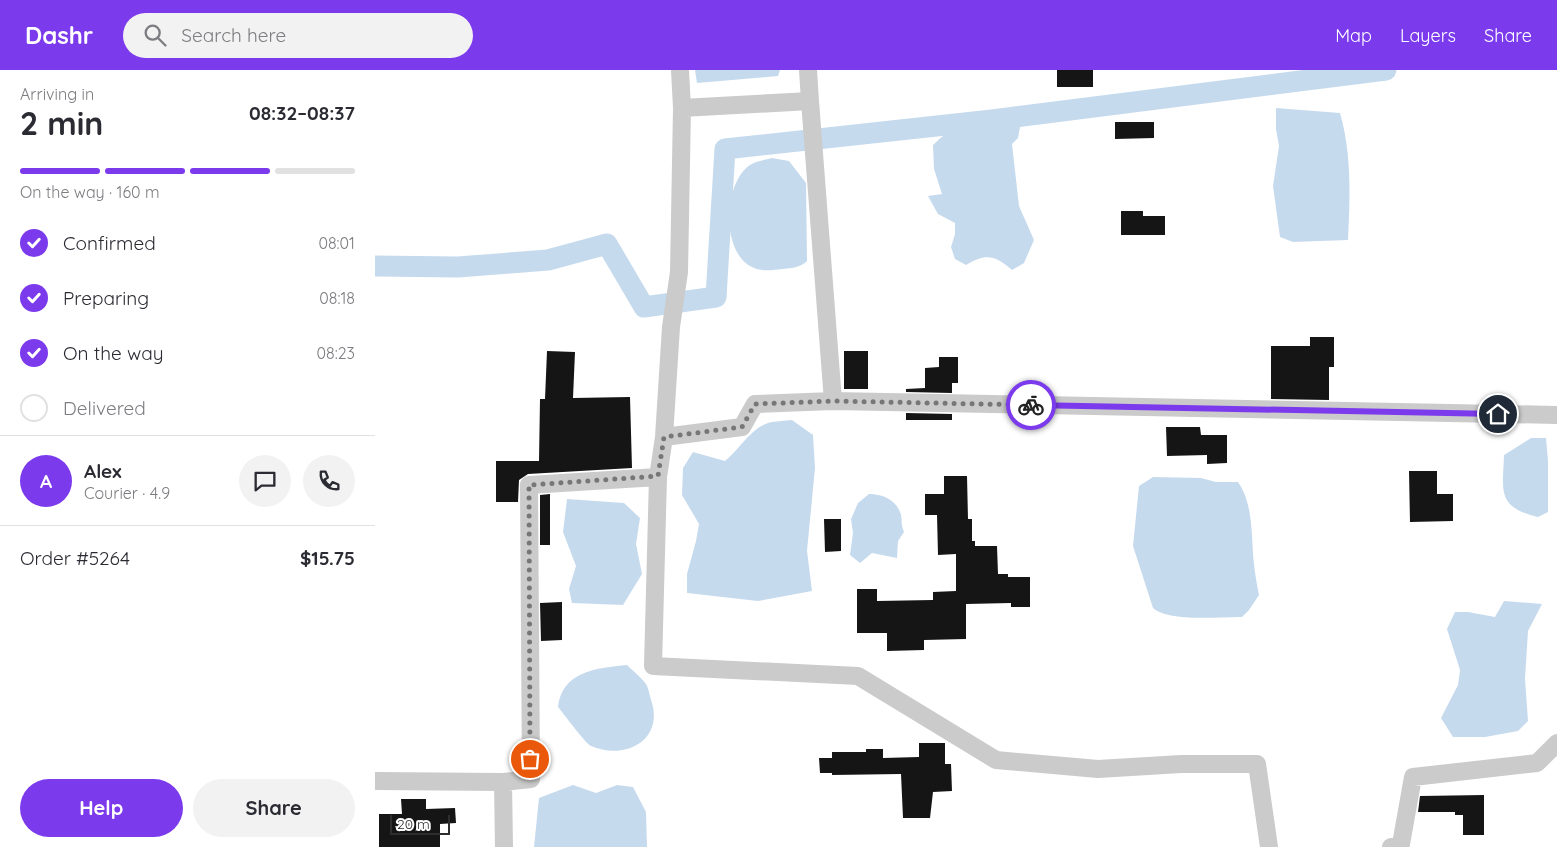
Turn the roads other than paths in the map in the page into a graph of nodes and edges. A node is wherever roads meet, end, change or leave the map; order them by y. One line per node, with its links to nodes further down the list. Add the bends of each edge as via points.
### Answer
1 (680, 70): 4 (street)
2 (808, 70): 3 (street)
3 (810, 101): 4 (street); 5 (street)
4 (682, 108): 7 (street, via 679,272 671,327)
5 (833, 401): 6 (street); 7 (street, via 755,404 742,427)
6 (1557, 415)
7 (664, 437): 8 (street)
8 (658, 476): 11 (street, via 529,485 531,779); 13 (street, via 653,666 858,676 996,760 1098,769 1257,764)
9 (1557, 743): 14 (street, via 1537,763 1413,777 1401,844)
10 (375, 781): 11 (street)
11 (503, 782): 12 (street)
12 (504, 847)
13 (1269, 847)
14 (1391, 847)

